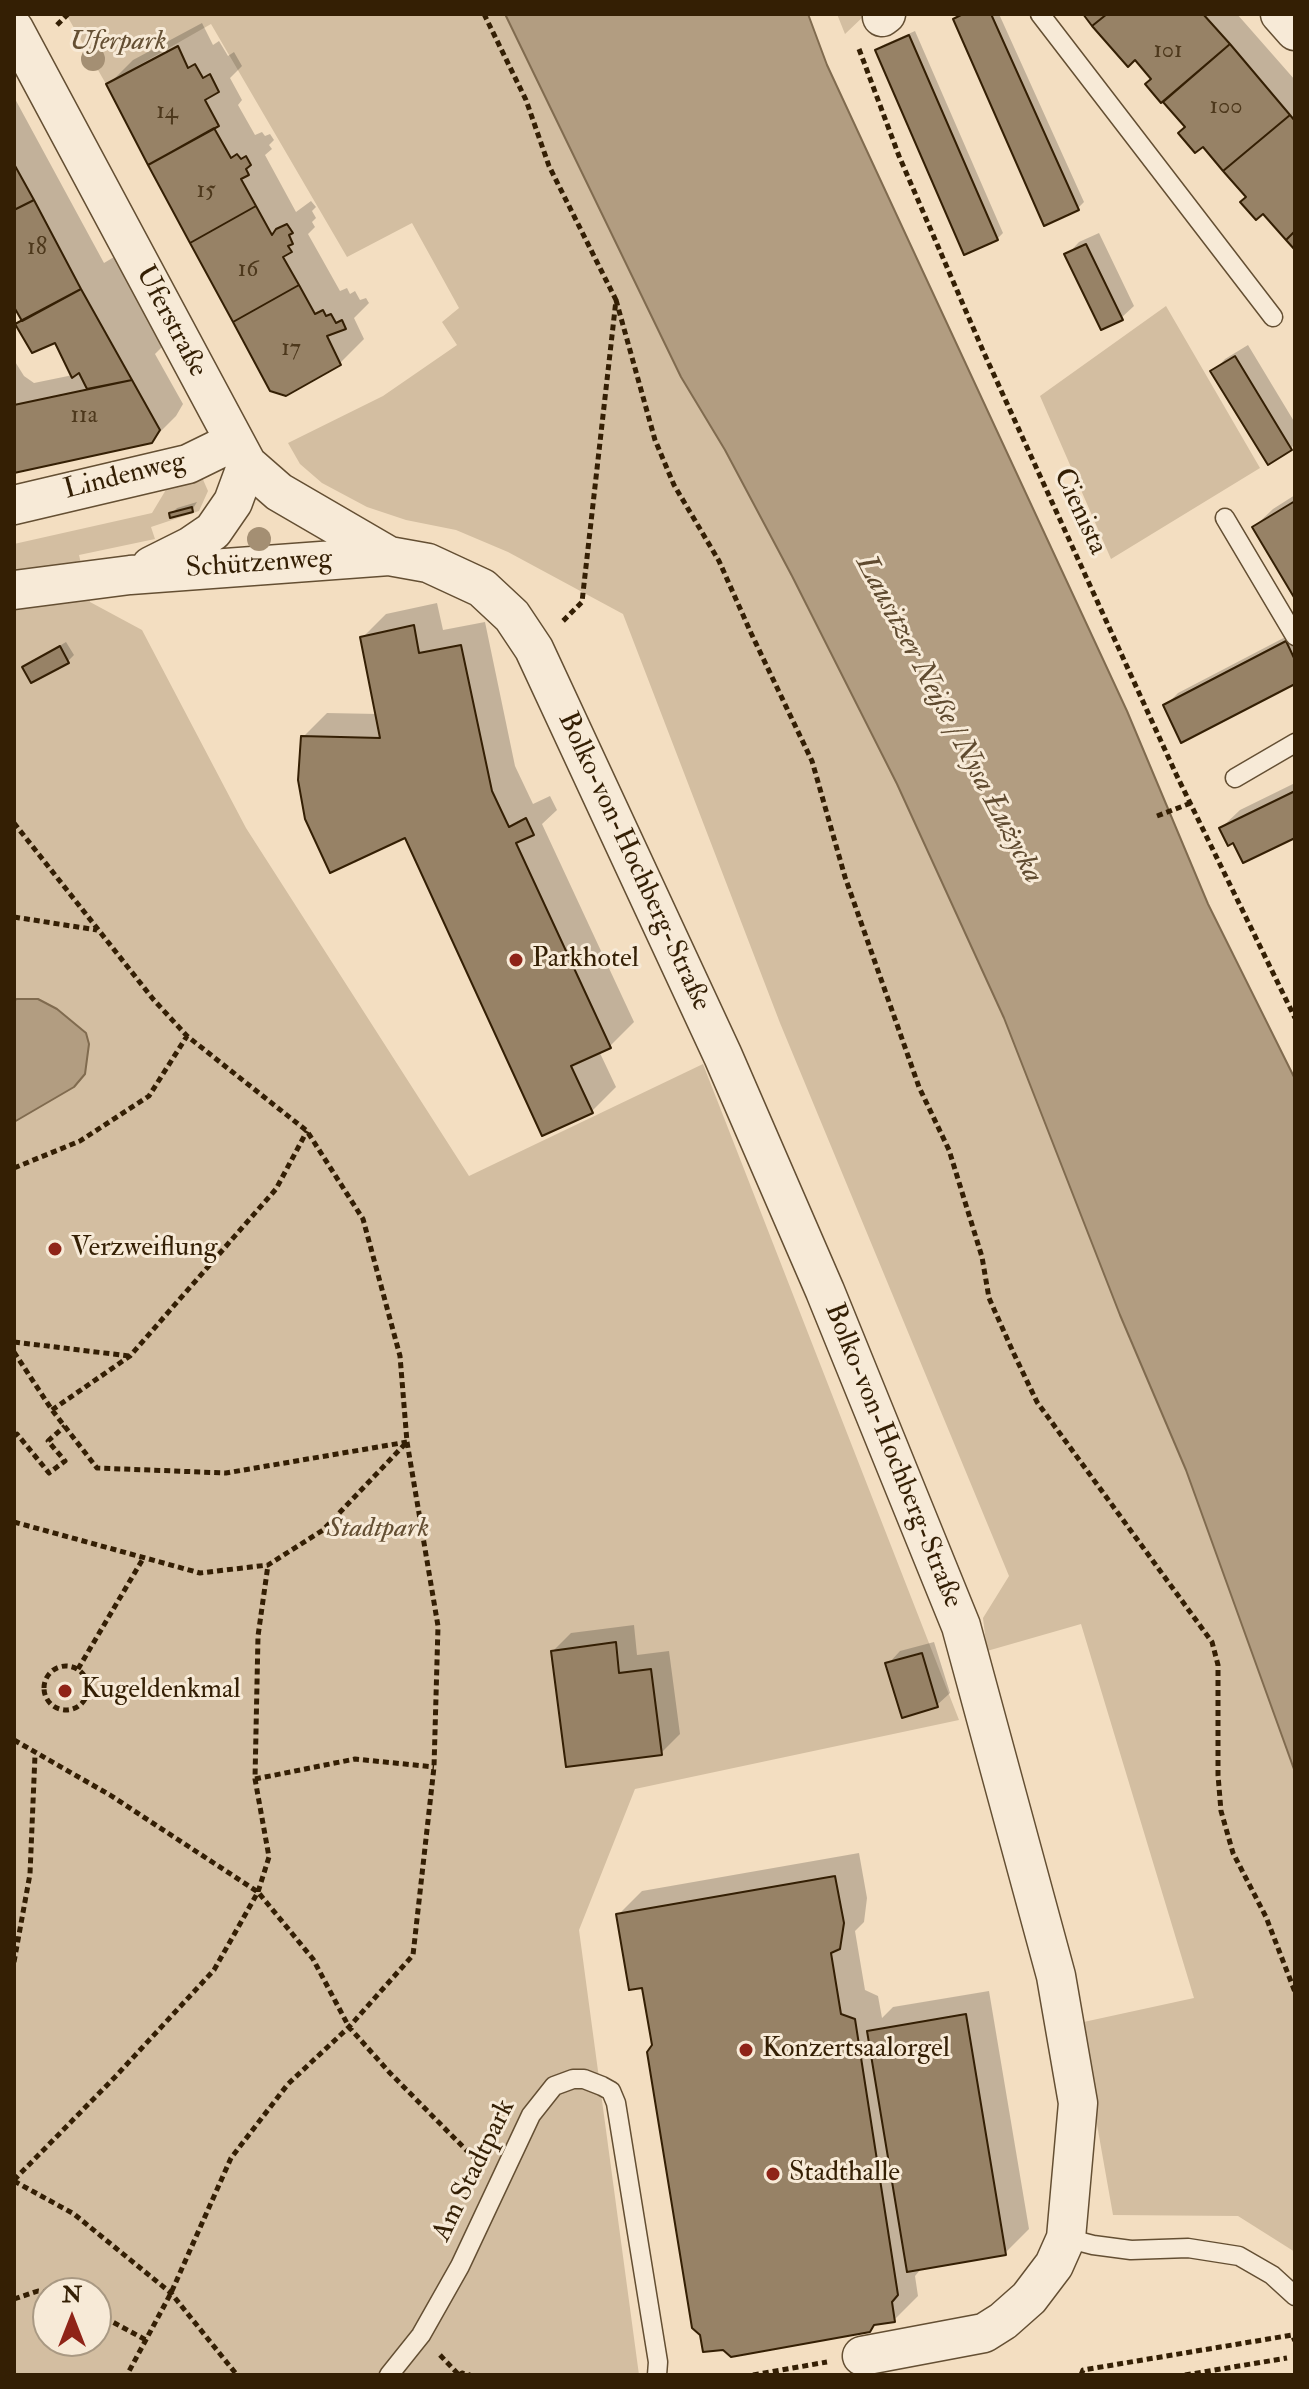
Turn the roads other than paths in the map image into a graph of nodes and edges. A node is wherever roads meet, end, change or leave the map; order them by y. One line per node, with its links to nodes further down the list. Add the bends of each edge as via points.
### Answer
1 (1040, 14): 5 (lane)
2 (1280, 14): 4 (street)
3 (14, 29): 6 (street, Uferstraße)
4 (1295, 31)
5 (1273, 317)
6 (240, 453): 7 (street, Lindenweg); 9 (street, Uferstraße, via 279,492); 10 (street, Schützenweg, via 233,502 213,531)
7 (14, 505)
8 (1225, 518): 12 (lane)
9 (389, 556): 10 (street, Schützenweg); 15 (street, Bolko-von-Hochberg-Straße, via 428,563 482,588 512,616 534,649 736,1086 961,1626 1056,1976 1078,2103)
10 (130, 575): 11 (street, Schützenweg)
11 (14, 590)
12 (1295, 636)
13 (1295, 743): 14 (lane)
14 (1235, 778)
15 (1066, 2238): 16 (lane, via 1131,2250 1188,2248 1239,2256); 17 (street, Bolko-von-Hochberg-Straße, via 1029,2298 984,2333)
16 (1295, 2296)
17 (862, 2356)
18 (389, 2375): 19 (lane, Am Stadtpark, via 421,2335 460,2266 531,2115 554,2086 573,2079 611,2091 616,2103)
19 (657, 2375)

